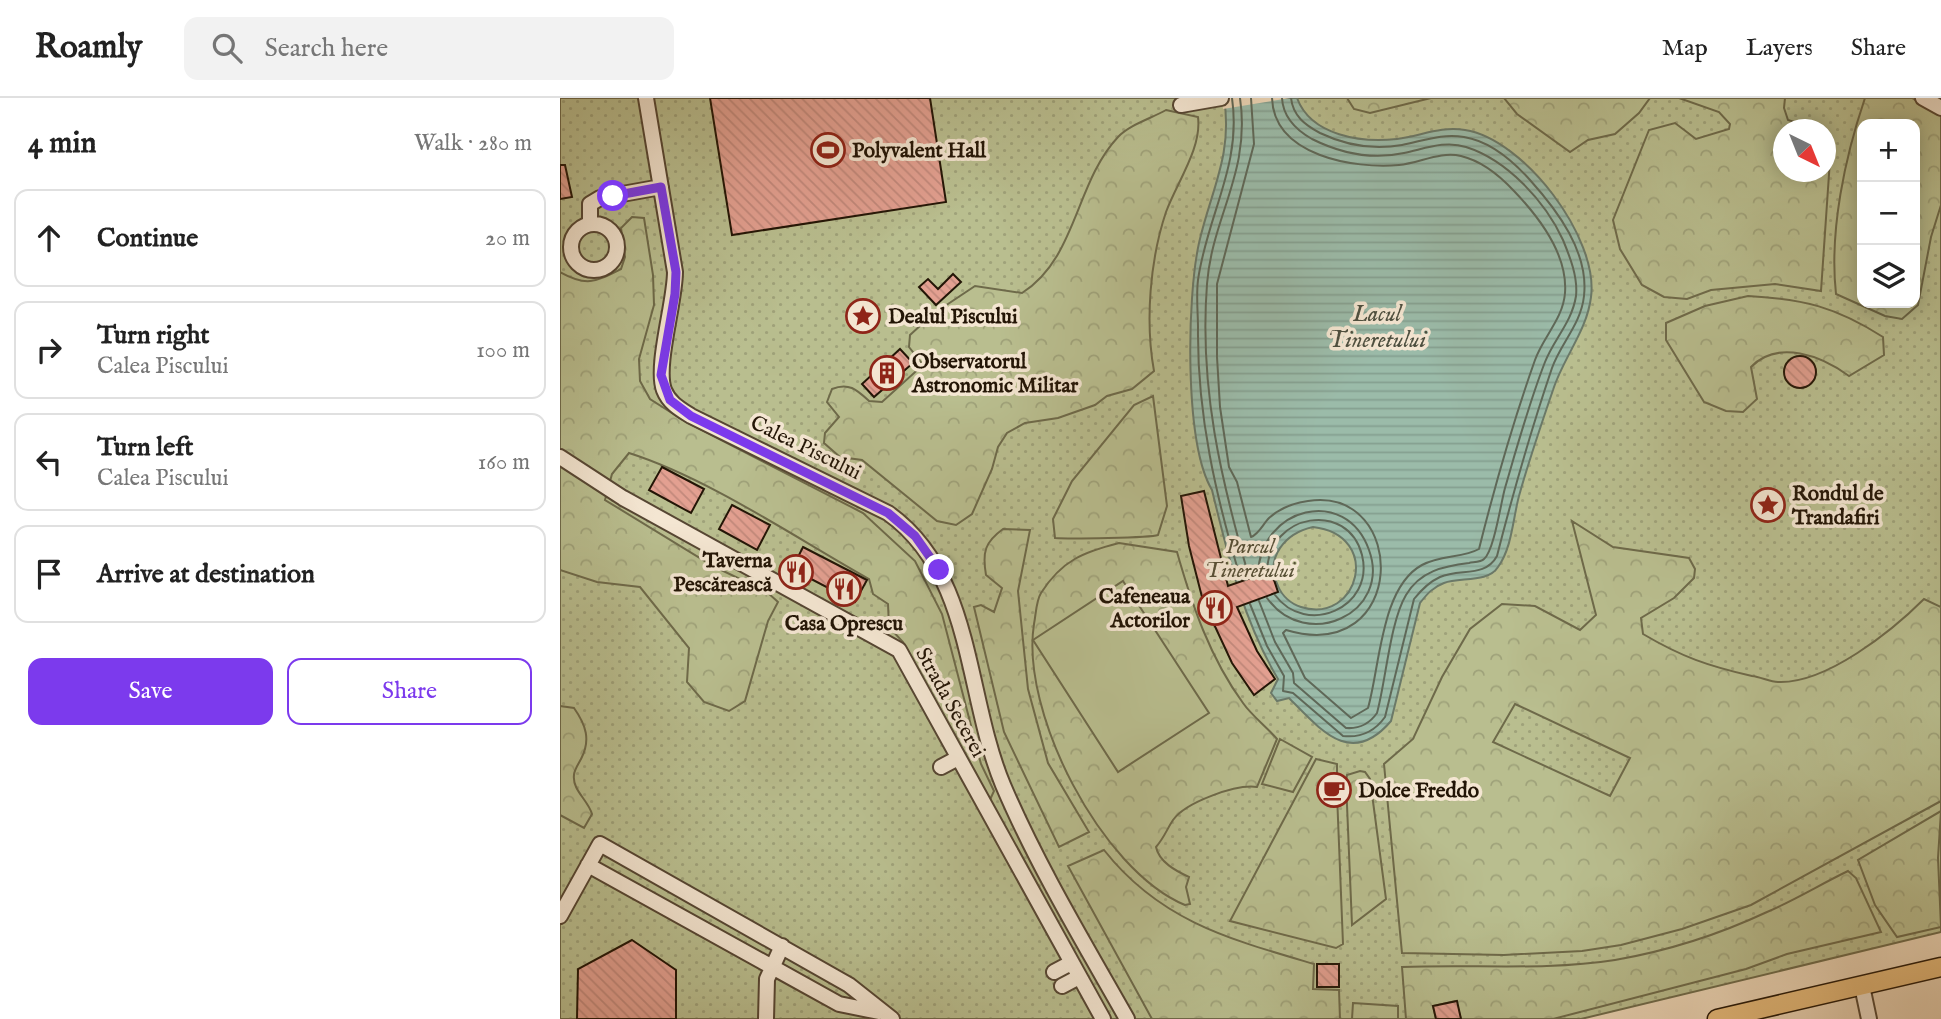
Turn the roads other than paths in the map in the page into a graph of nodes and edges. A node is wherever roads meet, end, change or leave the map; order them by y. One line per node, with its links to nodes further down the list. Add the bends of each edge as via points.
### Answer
1 (646, 98): 6 (street, Calea Piscului)
2 (1221, 98): 4 (street)
3 (1923, 98): 5 (street)
4 (1181, 105)
5 (1941, 108)
6 (661, 187): 7 (street, via 600,198 590,204); 13 (street, Calea Piscului, via 676,272 661,375 670,400 691,416 875,505 901,522 922,544 939,570 957,616 981,722 1004,786)
7 (590, 224)
8 (560, 457): 9 (street, Strada Secerei, via 623,498 894,646)
9 (958, 758): 10 (street); 15 (street, Strada Secerei)
10 (941, 767)
11 (588, 865): 12 (street); 14 (street, via 600,844); 17 (street)
12 (560, 916)
13 (1082, 938): 15 (street); 23 (street, Calea Piscului)
14 (782, 946): 17 (street); 25 (street, via 849,985)
15 (1063, 948): 16 (street, Strada Secerei)
16 (1071, 963): 19 (street); 20 (street, Strada Secerei)
17 (771, 965): 25 (street, via 839,1004); 27 (street)
18 (1941, 967): 22 (main road)
19 (1054, 972)
20 (1079, 976): 21 (street); 24 (street, Strada Secerei)
21 (1062, 986)
22 (1862, 986): 26 (street); 29 (main road)
23 (1114, 996): 24 (street, Strada Secerei); 28 (street, Calea Piscului)
24 (1099, 1012)
25 (885, 1015)
26 (1870, 1017)
27 (766, 1019)
28 (1127, 1019)
29 (1717, 1019)

